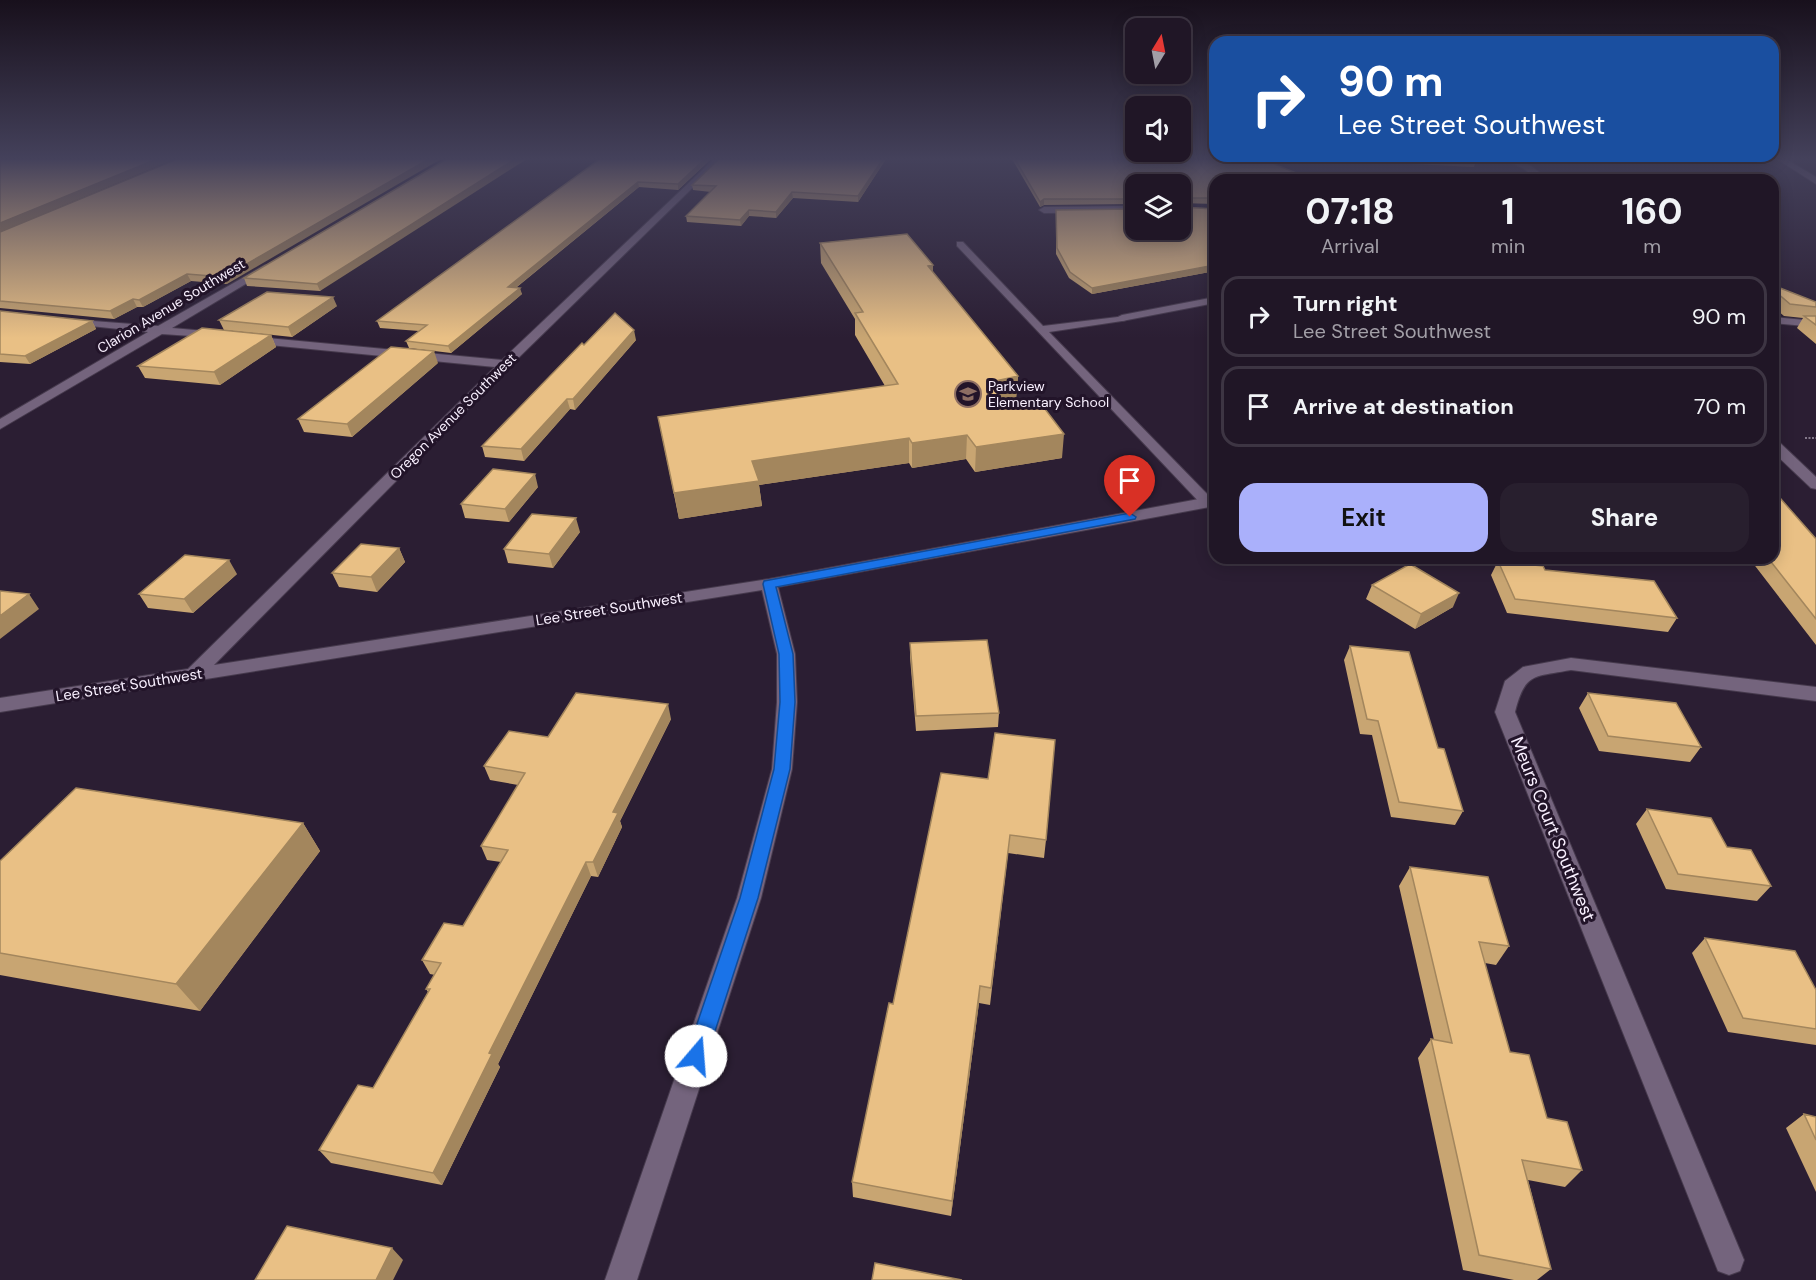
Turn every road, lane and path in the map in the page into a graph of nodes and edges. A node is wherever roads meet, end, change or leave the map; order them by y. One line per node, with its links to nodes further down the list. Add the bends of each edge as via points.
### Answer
1 (656, 219): 10 (street, Oregon Avenue Southwest)
2 (960, 244): 9 (street)
3 (279, 260): 8 (street, Clarion Avenue Southwest)
4 (1209, 301): 9 (street)
5 (57, 319): 8 (street)
6 (1779, 321): 7 (street)
7 (1816, 324)
8 (160, 330): 10 (street); 11 (street, Clarion Avenue Southwest)
9 (1040, 330): 14 (street)
10 (505, 364): 17 (street, Oregon Avenue Southwest)
11 (0, 425)
12 (1779, 450): 13 (street)
13 (1816, 485)
14 (1209, 499)
15 (1209, 501): 16 (street, Lee Street Southwest)
16 (769, 584): 17 (street, Lee Street Southwest); 21 (street, via 786,654 782,769 749,898)
17 (192, 676): 19 (street, Lee Street Southwest)
18 (1816, 694): 20 (street, Meurs Court Southwest, via 1571,664 1530,670 1512,686 1505,712)
19 (0, 705)
20 (1730, 1260)
21 (621, 1280)

